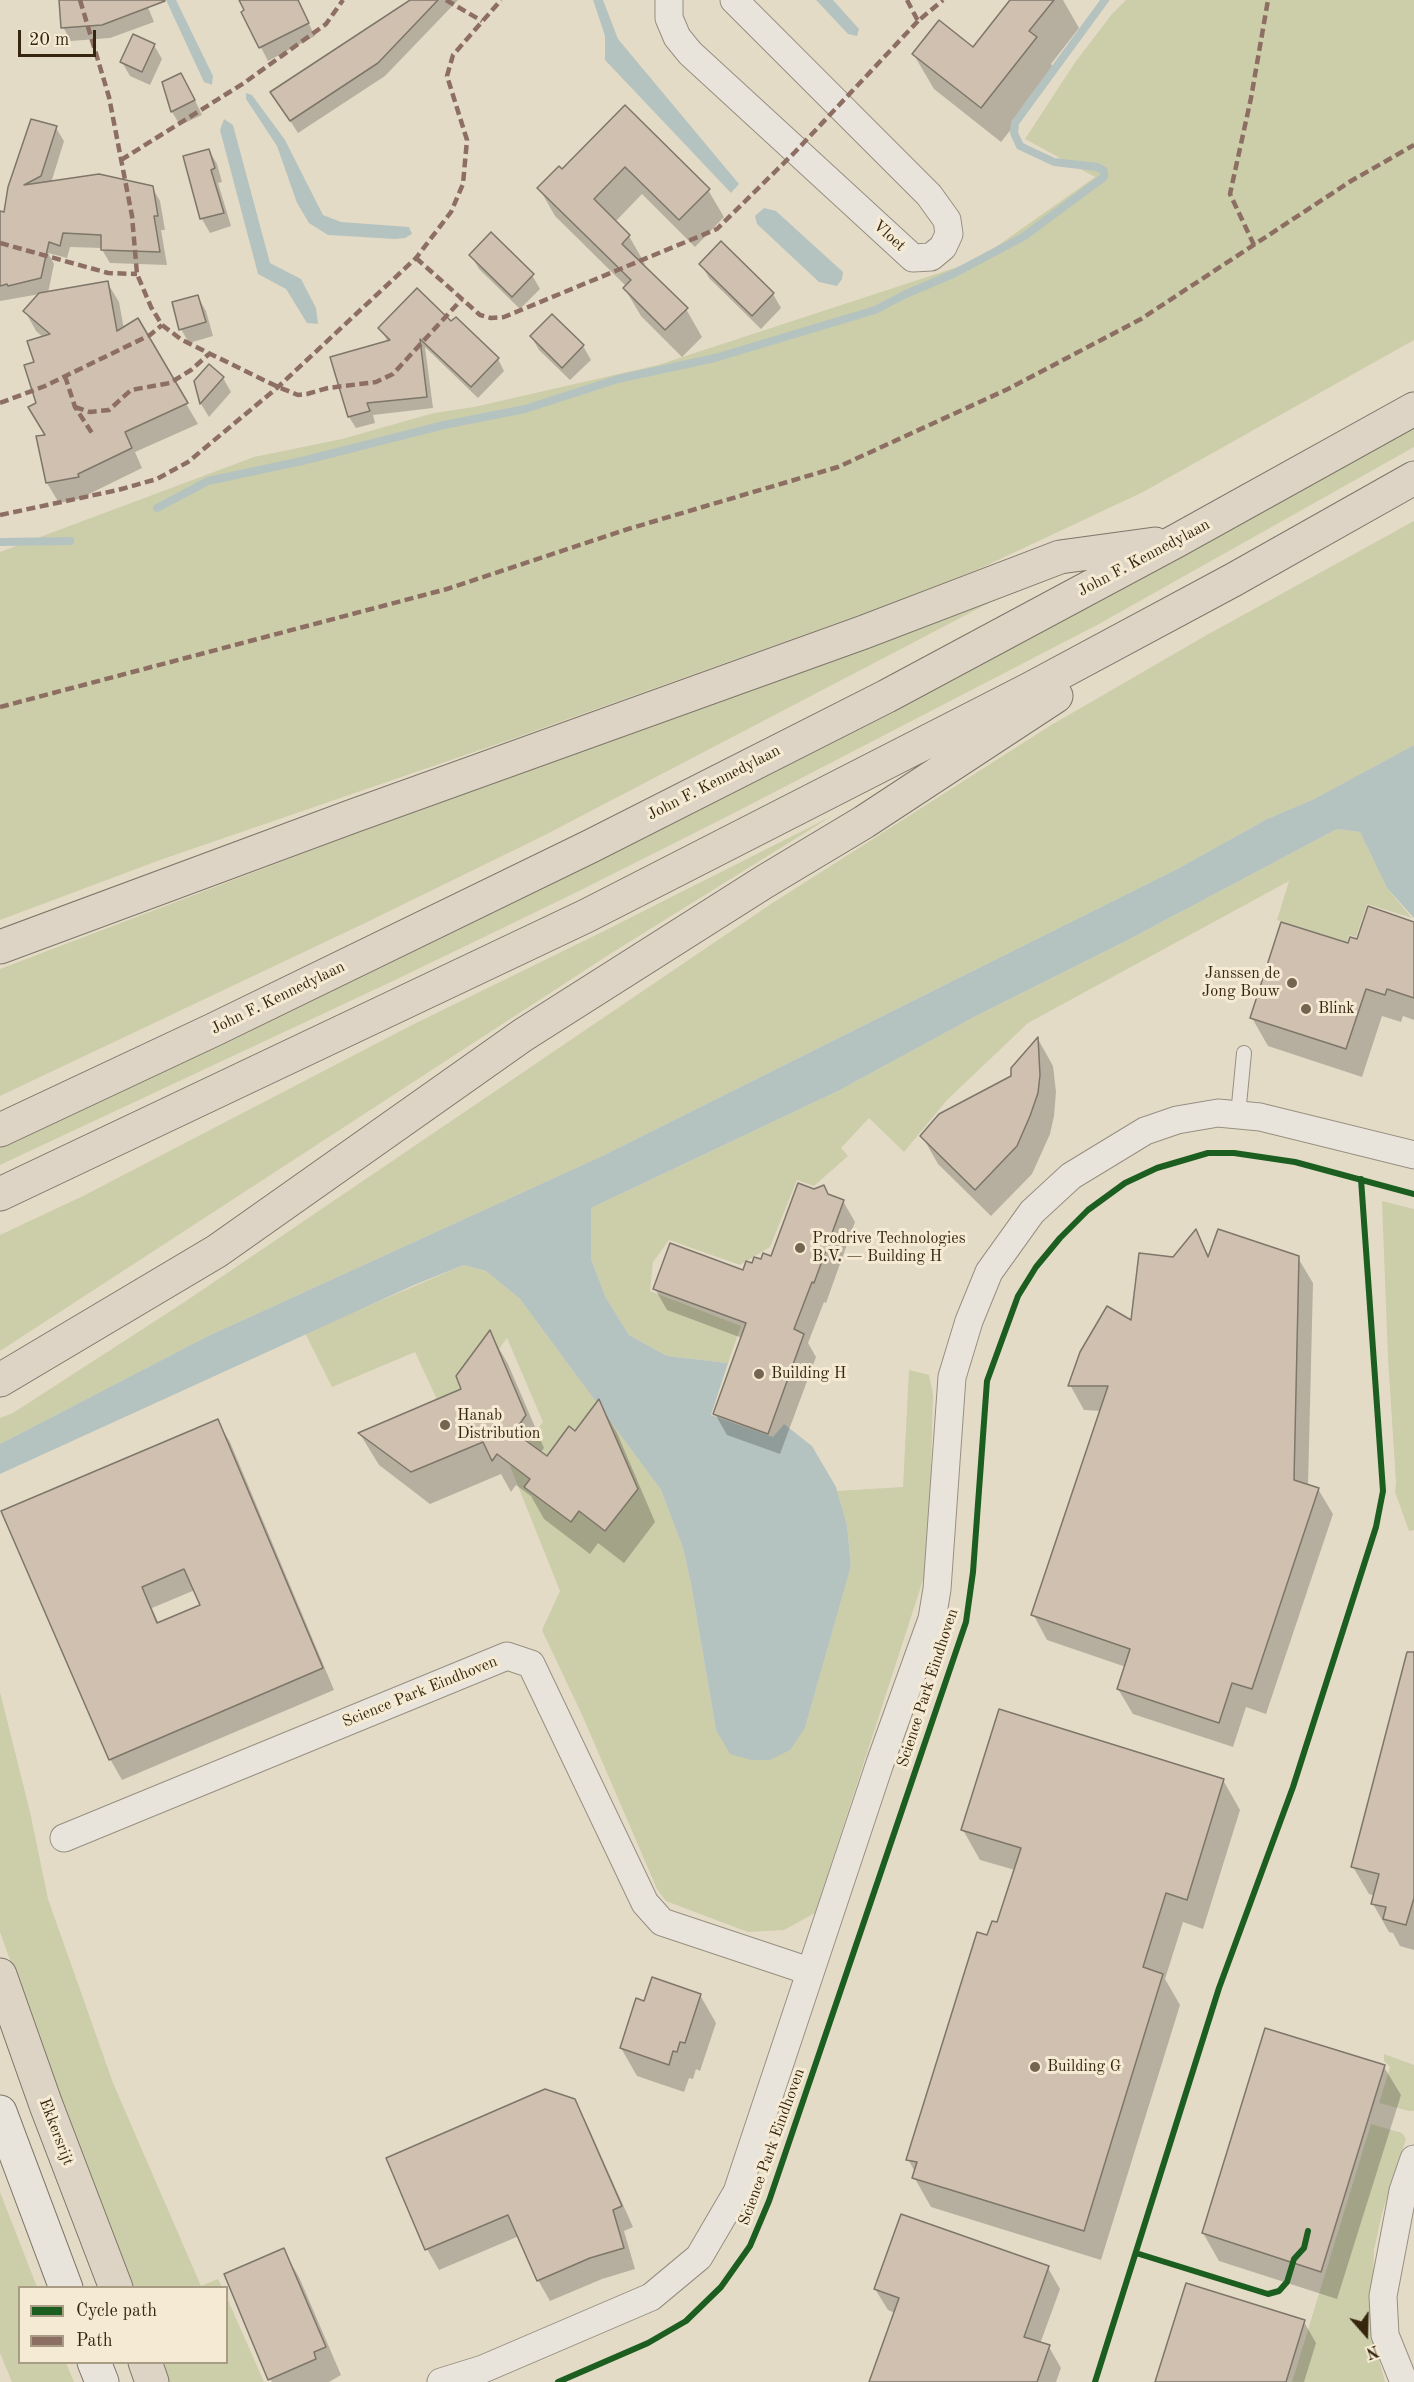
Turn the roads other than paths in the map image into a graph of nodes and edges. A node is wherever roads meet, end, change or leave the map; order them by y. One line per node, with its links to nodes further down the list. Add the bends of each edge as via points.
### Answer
1 (669, 0): 2 (street, Vloet, via 669,18 690,53 913,258 931,257 943,247 949,234 947,220 929,195)
2 (734, 0)
3 (1414, 409): 5 (highway, John F. Kennedylaan)
4 (1414, 478): 6 (highway)
5 (1176, 541): 7 (highway, via 1060,557 864,632); 10 (highway, John F. Kennedylaan, via 887,696 591,846)
6 (1233, 580): 12 (highway, via 1030,689 586,916); 13 (highway, via 864,822 523,1035 218,1251)
7 (7, 942)
8 (1244, 1053): 9 (lane)
9 (1238, 1115): 11 (street, Science Park Eindhoven); 15 (street, Science Park Eindhoven, via 1218,1113 1177,1120 1145,1131 1115,1148 1071,1176 1032,1212 990,1272 969,1321 952,1377 932,1619)
10 (0, 1130)
11 (1414, 1155)
12 (0, 1194)
13 (0, 1380)
14 (64, 1838): 15 (street, Science Park Eindhoven, via 507,1656 531,1664 645,1903 662,1922)
15 (809, 1971): 23 (street, Science Park Eindhoven, via 736,2192 699,2257 651,2297)
16 (0, 1975): 20 (highway, Ekkersrijt)
17 (0, 2112): 19 (main road)
18 (1414, 2159): 27 (street, via 1403,2191 1383,2296 1385,2335)
19 (65, 2286)
20 (115, 2286)
21 (95, 2364): 24 (main road)
22 (146, 2364): 25 (highway)
23 (479, 2378): 26 (street, Science Park Eindhoven)
24 (102, 2382)
25 (152, 2382)
26 (441, 2382)
27 (1404, 2382)

